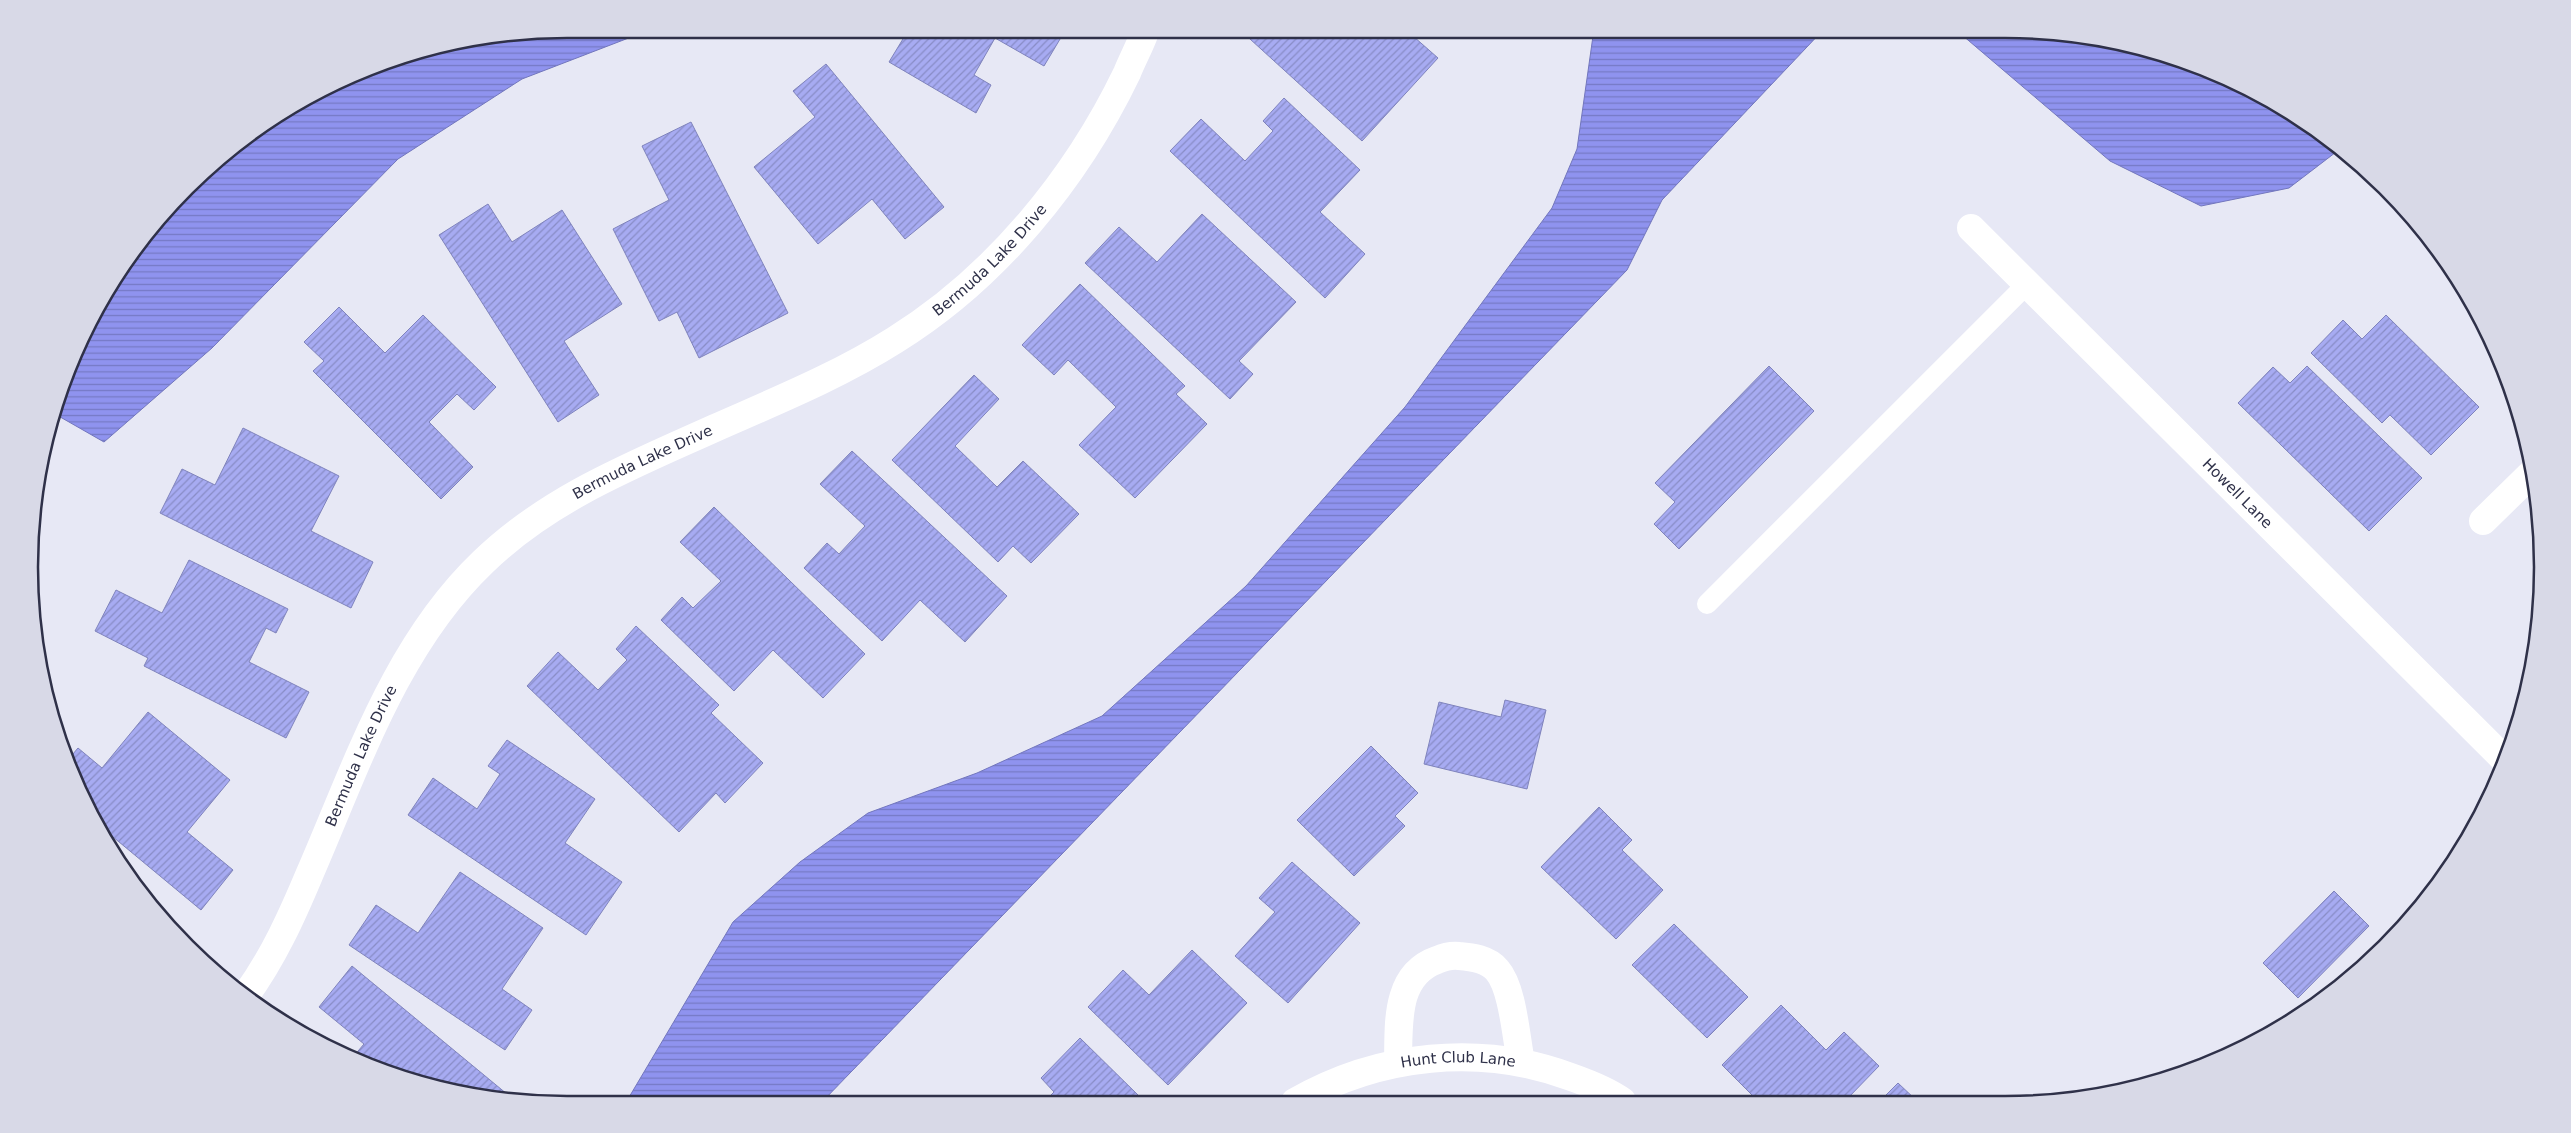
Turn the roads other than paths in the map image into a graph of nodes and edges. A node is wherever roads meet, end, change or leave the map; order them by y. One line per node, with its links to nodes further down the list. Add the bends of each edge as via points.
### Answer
1 (1142, 38): 8 (street, Bermuda Lake Drive, via 1107,114 1077,163 1009,246 945,305 897,339 847,368 589,485 533,520 483,562 439,611 388,695 283,936)
2 (1971, 228): 3 (street, Howell Lane)
3 (2027, 284): 6 (lane); 7 (street, Howell Lane)
4 (2526, 479): 5 (street)
5 (2483, 521)
6 (1707, 604)
7 (2499, 754)
8 (249, 990)
9 (1520, 1062): 10 (street, Hunt Club Lane, via 1454,1056); 10 (street, via 1508,992 1497,970 1476,957 1451,955 1426,964 1408,982 1400,1010); 12 (street, Hunt Club Lane, via 1554,1070)
10 (1398, 1063): 11 (street, Hunt Club Lane, via 1346,1077)
11 (1307, 1096)
12 (1613, 1096)

